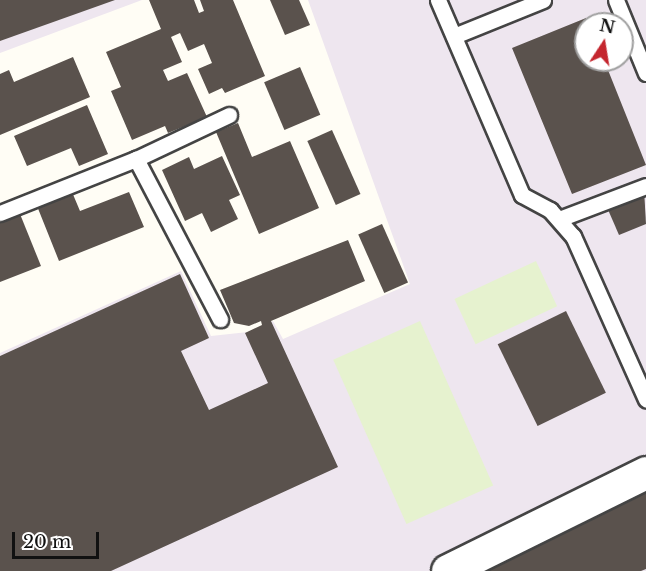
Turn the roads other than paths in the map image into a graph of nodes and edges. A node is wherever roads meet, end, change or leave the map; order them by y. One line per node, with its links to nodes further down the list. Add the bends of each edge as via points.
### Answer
1 (438, 0): 4 (lane)
2 (543, 0): 4 (lane)
3 (616, 0): 5 (lane)
4 (454, 36): 10 (lane, via 522,195)
5 (646, 73)
6 (229, 115): 7 (lane)
7 (136, 159): 9 (lane); 11 (lane)
8 (646, 186): 10 (lane)
9 (0, 213)
10 (559, 219): 12 (lane, via 573,236)
11 (220, 320)
12 (646, 399)
13 (646, 473): 14 (street)
14 (448, 571)

